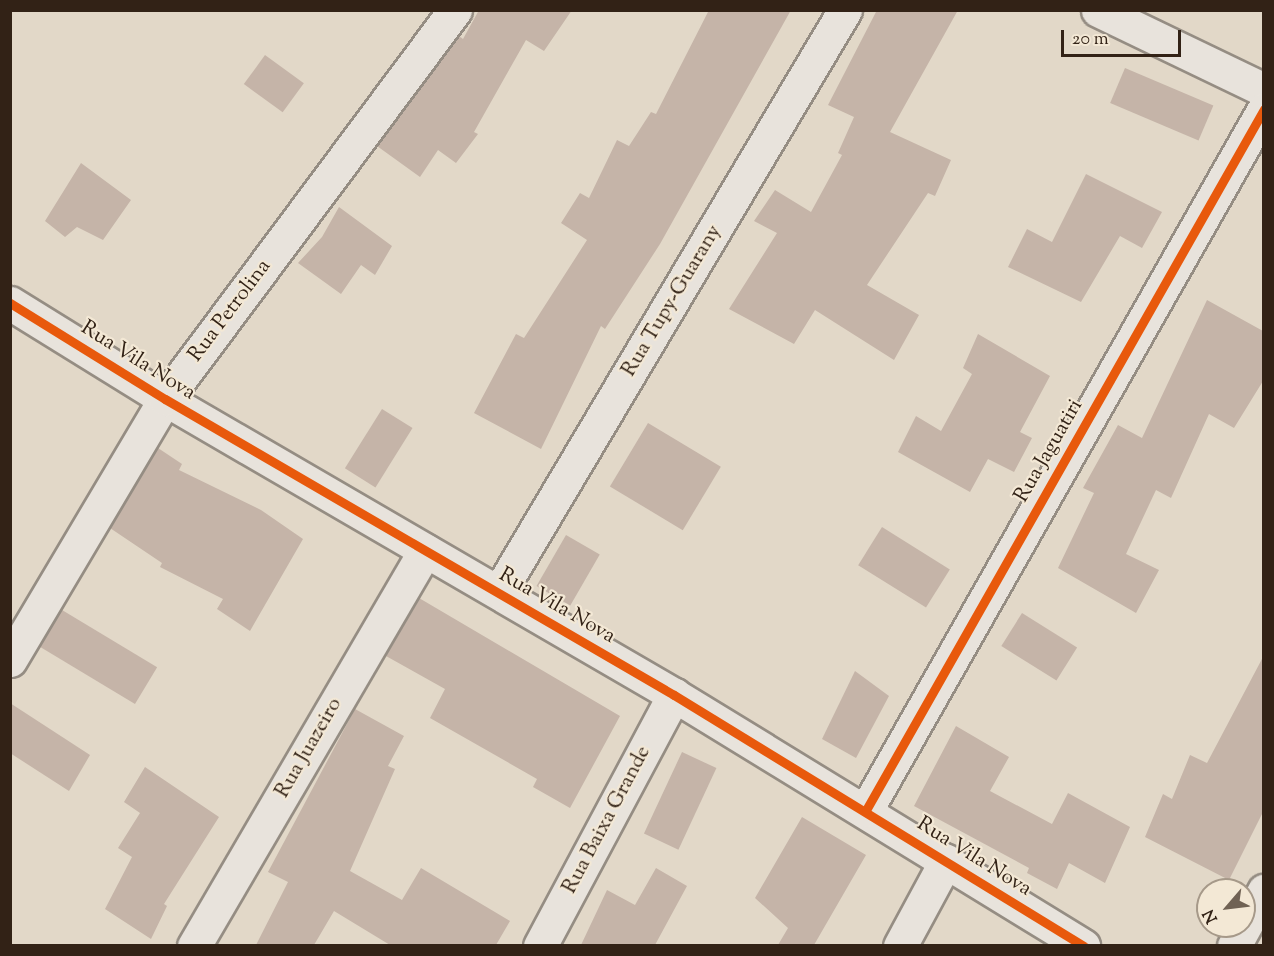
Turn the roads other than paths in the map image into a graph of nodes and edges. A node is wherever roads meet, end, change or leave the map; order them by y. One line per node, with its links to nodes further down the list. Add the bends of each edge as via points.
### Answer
1 (455, 10): 7 (street, Rua Petrolina)
2 (845, 10): 9 (street, Rua Tupy-Guarany)
3 (1098, 10): 4 (street)
4 (1263, 90)
5 (1263, 109): 12 (street, Rua Jaguatiri)
6 (10, 303): 7 (street, Rua Vila Nova)
7 (165, 399): 8 (street, Rua Vila Nova); 10 (street, Rua Petrolina)
8 (425, 550): 9 (street, Rua Vila Nova); 15 (street, Rua Juazeiro)
9 (499, 592): 11 (street, Rua Vila Nova)
10 (10, 660)
11 (674, 695): 12 (street, Rua Vila Nova); 16 (street, Rua Baixa Grande)
12 (866, 810): 13 (street, Rua Vila Nova)
13 (946, 861): 17 (street); 18 (street, Rua Vila Nova)
14 (1263, 891): 19 (street)
15 (194, 945)
16 (540, 945)
17 (900, 945)
18 (1083, 945)
19 (1234, 945)

